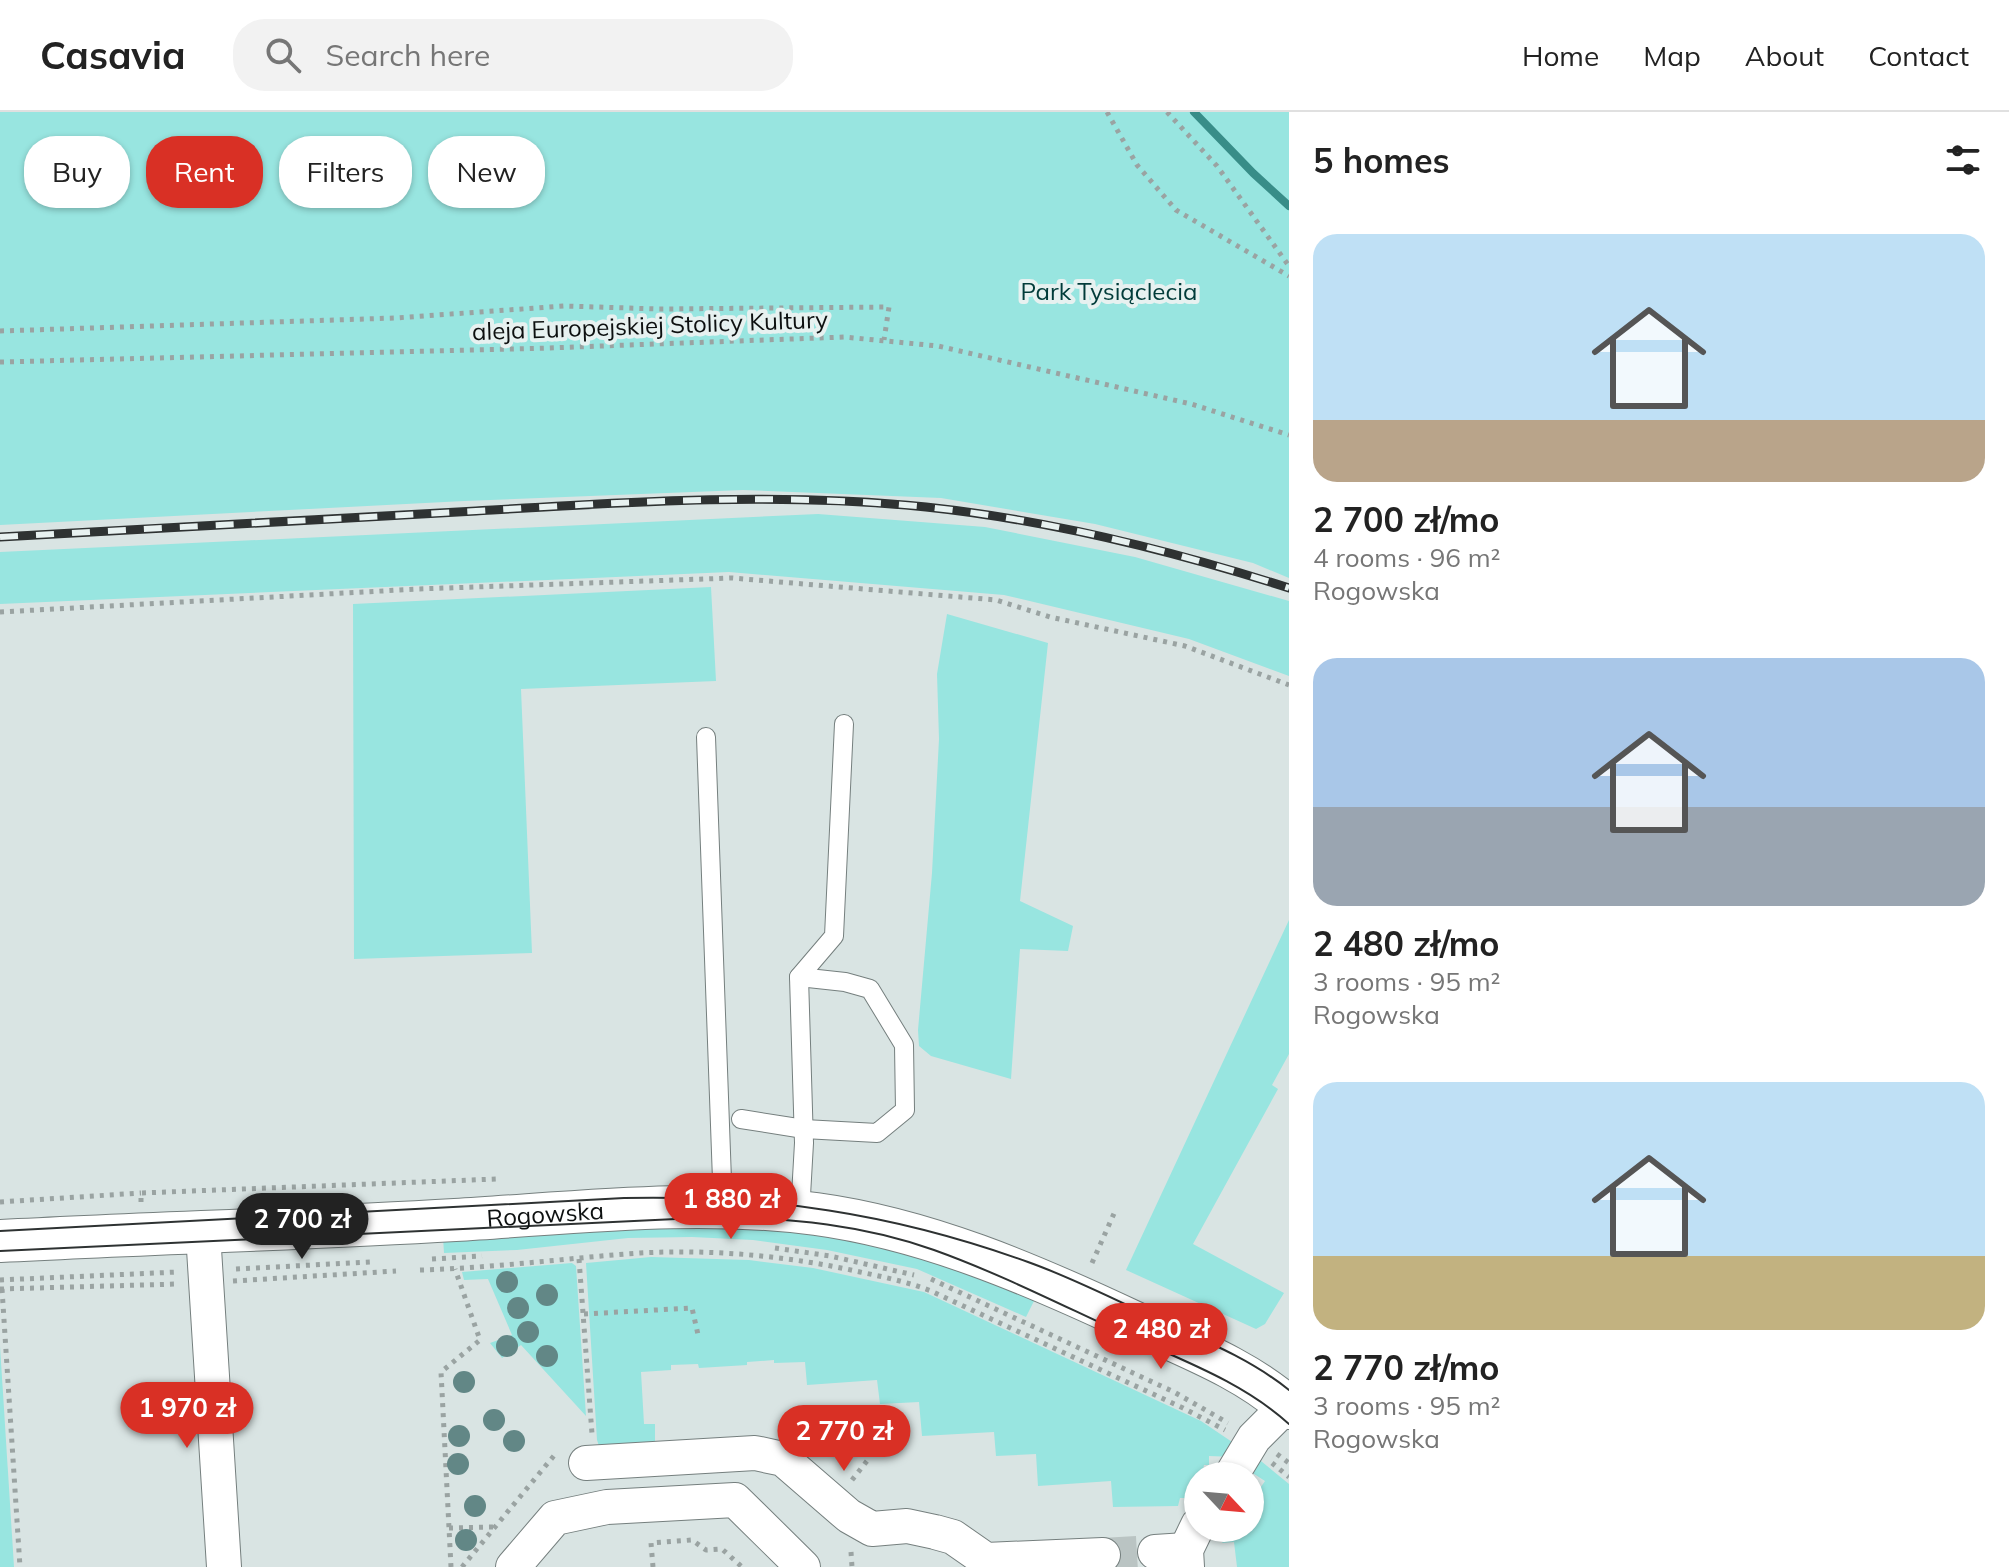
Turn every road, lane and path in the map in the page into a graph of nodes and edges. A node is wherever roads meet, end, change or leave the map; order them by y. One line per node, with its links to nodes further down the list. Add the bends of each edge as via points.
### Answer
1 (1107, 112): 4 (path, via 1137,165 1176,210)
2 (1167, 112): 3 (path, via 1217,166)
3 (1289, 266)
4 (1289, 276)
5 (0, 331): 6 (path, via 395,318 564,306 889,307)
6 (884, 340): 7 (path, aleja Europejskiej Stolicy Kultury); 8 (path, aleja Europejskiej Stolicy Kultury, via 938,346 1191,404)
7 (0, 362)
8 (1289, 435)
9 (0, 612): 10 (path, via 732,578 996,600 1185,646)
10 (1289, 685)
11 (844, 724): 13 (lane, via 834,936)
12 (706, 737): 18 (lane)
13 (799, 977): 15 (lane); 15 (lane, via 870,989 904,1045 906,1093 905,1110 877,1133)
14 (741, 1119): 15 (lane)
15 (804, 1129): 20 (lane)
16 (141, 1193): 17 (path)
17 (0, 1202)
18 (723, 1208): 20 (street, Rogowska); 21 (street, Rogowska)
19 (1116, 1209): 28 (path)
20 (800, 1213): 42 (street, Rogowska, via 893,1229 1032,1276 1201,1354)
21 (203, 1233): 22 (street, Rogowska); 50 (street)
22 (0, 1241)
23 (771, 1247): 43 (path, via 927,1277)
24 (490, 1256): 25 (path)
25 (446, 1259)
26 (579, 1259): 29 (path); 39 (path); 43 (path, via 735,1254 837,1267 915,1285 1209,1420)
27 (381, 1262): 30 (path)
28 (1092, 1263)
29 (455, 1269): 31 (path); 47 (path, via 480,1340 441,1372)
30 (223, 1270)
31 (420, 1270)
32 (396, 1271): 35 (path)
33 (188, 1272): 34 (path)
34 (0, 1280)
35 (224, 1282)
36 (191, 1283): 37 (path)
37 (1, 1289): 38 (path)
38 (2, 1304): 49 (path)
39 (584, 1314): 40 (path, via 692,1308); 44 (path)
40 (699, 1339)
41 (1223, 1404): 43 (path)
42 (1288, 1406): 45 (street, via 1254,1438)
43 (1214, 1413)
44 (579, 1458): 46 (path); 48 (street, via 755,1453 783,1459 849,1516 872,1529 907,1526 935,1532 953,1537 986,1560)
45 (1239, 1462)
46 (495, 1527): 47 (path); 52 (path)
47 (449, 1528): 51 (path)
48 (1103, 1555)
49 (20, 1567)
50 (224, 1567)
51 (451, 1567)
52 (462, 1567)
53 (513, 1567): 56 (street, via 555,1518 607,1507 735,1500)
54 (653, 1567): 55 (path, via 651,1543 692,1540 706,1550 722,1549)
55 (742, 1567)
56 (803, 1567)

